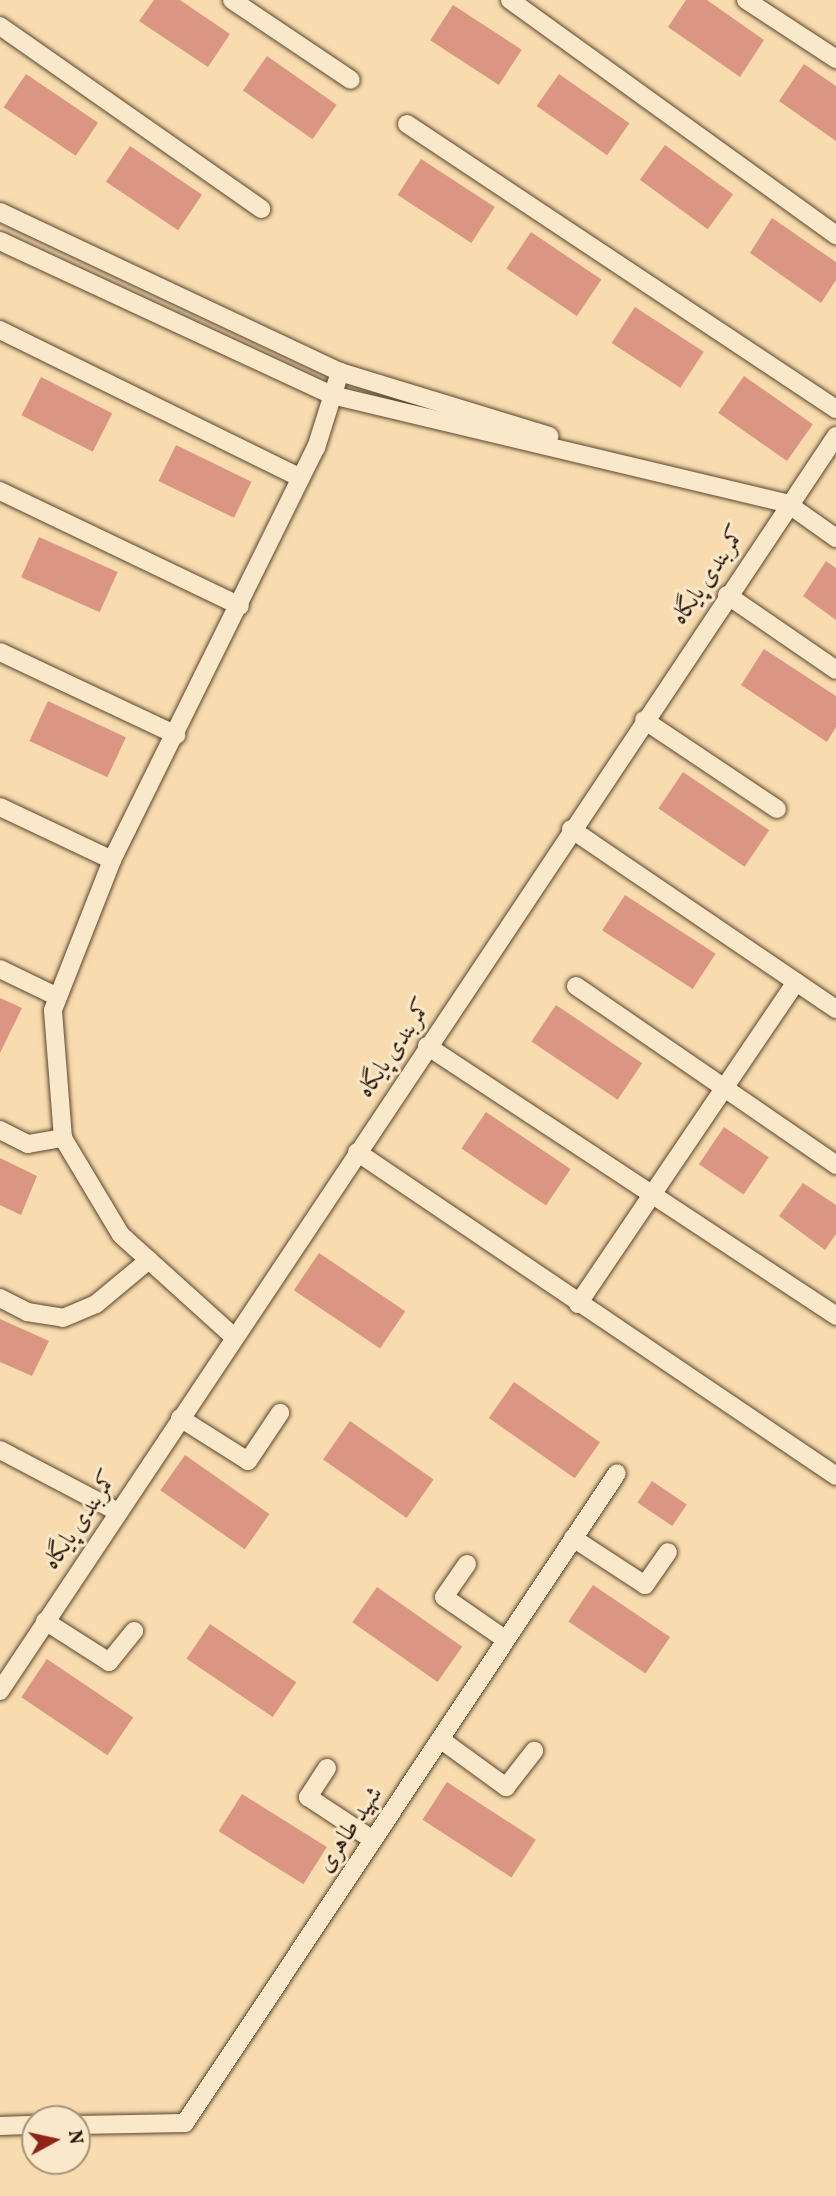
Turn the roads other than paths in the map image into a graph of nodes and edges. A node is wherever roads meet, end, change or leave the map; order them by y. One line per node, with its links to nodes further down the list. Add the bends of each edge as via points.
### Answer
1 (232, 0): 6 (street)
2 (510, 0): 10 (street)
3 (747, 0): 5 (street)
4 (0, 26): 8 (street)
5 (836, 59)
6 (351, 80)
7 (407, 124): 15 (street)
8 (261, 209)
9 (0, 212): 13 (street)
10 (836, 235)
11 (0, 241): 14 (street)
12 (0, 330): 17 (street)
13 (340, 372): 14 (street); 19 (street, via 554,438)
14 (332, 395): 17 (street); 19 (street)
15 (836, 410)
16 (836, 436): 19 (street, کمربندی پایگاه)
17 (301, 478): 22 (street)
18 (0, 491): 22 (street)
19 (791, 500): 20 (street); 21 (street, کمربندی پایگاه)
20 (836, 538)
21 (727, 595): 24 (street); 25 (street, کمربندی پایگاه)
22 (240, 606): 26 (street)
23 (0, 652): 26 (street)
24 (836, 670)
25 (644, 720): 28 (street); 29 (street, کمربندی پایگاه)
26 (176, 735): 30 (street)
27 (0, 807): 30 (street)
28 (777, 809)
29 (571, 829): 32 (street); 36 (street, کمربندی پایگاه)
30 (112, 860): 34 (street)
31 (0, 969): 34 (street)
32 (796, 982): 35 (street); 37 (street)
33 (576, 986): 37 (street)
34 (58, 997): 39 (street, via 53,1010)
35 (836, 1009)
36 (427, 1046): 40 (street, کمربندی پایگاه); 42 (street)
37 (724, 1089): 41 (street); 42 (street)
38 (0, 1130): 39 (street, via 28,1144)
39 (63, 1138): 43 (street, via 121,1235)
40 (357, 1152): 45 (street); 47 (street, کمربندی پایگاه)
41 (836, 1164)
42 (653, 1196): 45 (street); 46 (street)
43 (149, 1260): 44 (street, via 96,1304 63,1318 27,1312); 47 (street)
44 (0, 1298)
45 (578, 1304): 52 (street)
46 (836, 1316)
47 (234, 1337): 49 (street, کمربندی پایگاه)
48 (280, 1413): 49 (street, via 248,1461)
49 (180, 1418): 53 (street, کمربندی پایگاه)
50 (0, 1450): 53 (street)
51 (617, 1473): 54 (street, شهید طاهری)
52 (836, 1476)
53 (118, 1512): 57 (street, کمربندی پایگاه)
54 (573, 1538): 55 (street, via 645,1585); 59 (street, شهید طاهری)
55 (668, 1552)
56 (467, 1564): 59 (street, via 444,1597)
57 (45, 1621): 58 (street, via 109,1662); 60 (street, کمربندی پایگاه)
58 (134, 1630)
59 (506, 1640): 61 (street, شهید طاهری)
60 (0, 1691)
61 (440, 1739): 62 (street, via 506,1787); 64 (street, شهید طاهری)
62 (534, 1751)
63 (327, 1768): 64 (street, via 308,1797)
64 (373, 1840): 66 (street, شهید طاهری, via 185,2123)
65 (21, 2125): 67 (street)
66 (91, 2125)
67 (0, 2126)

